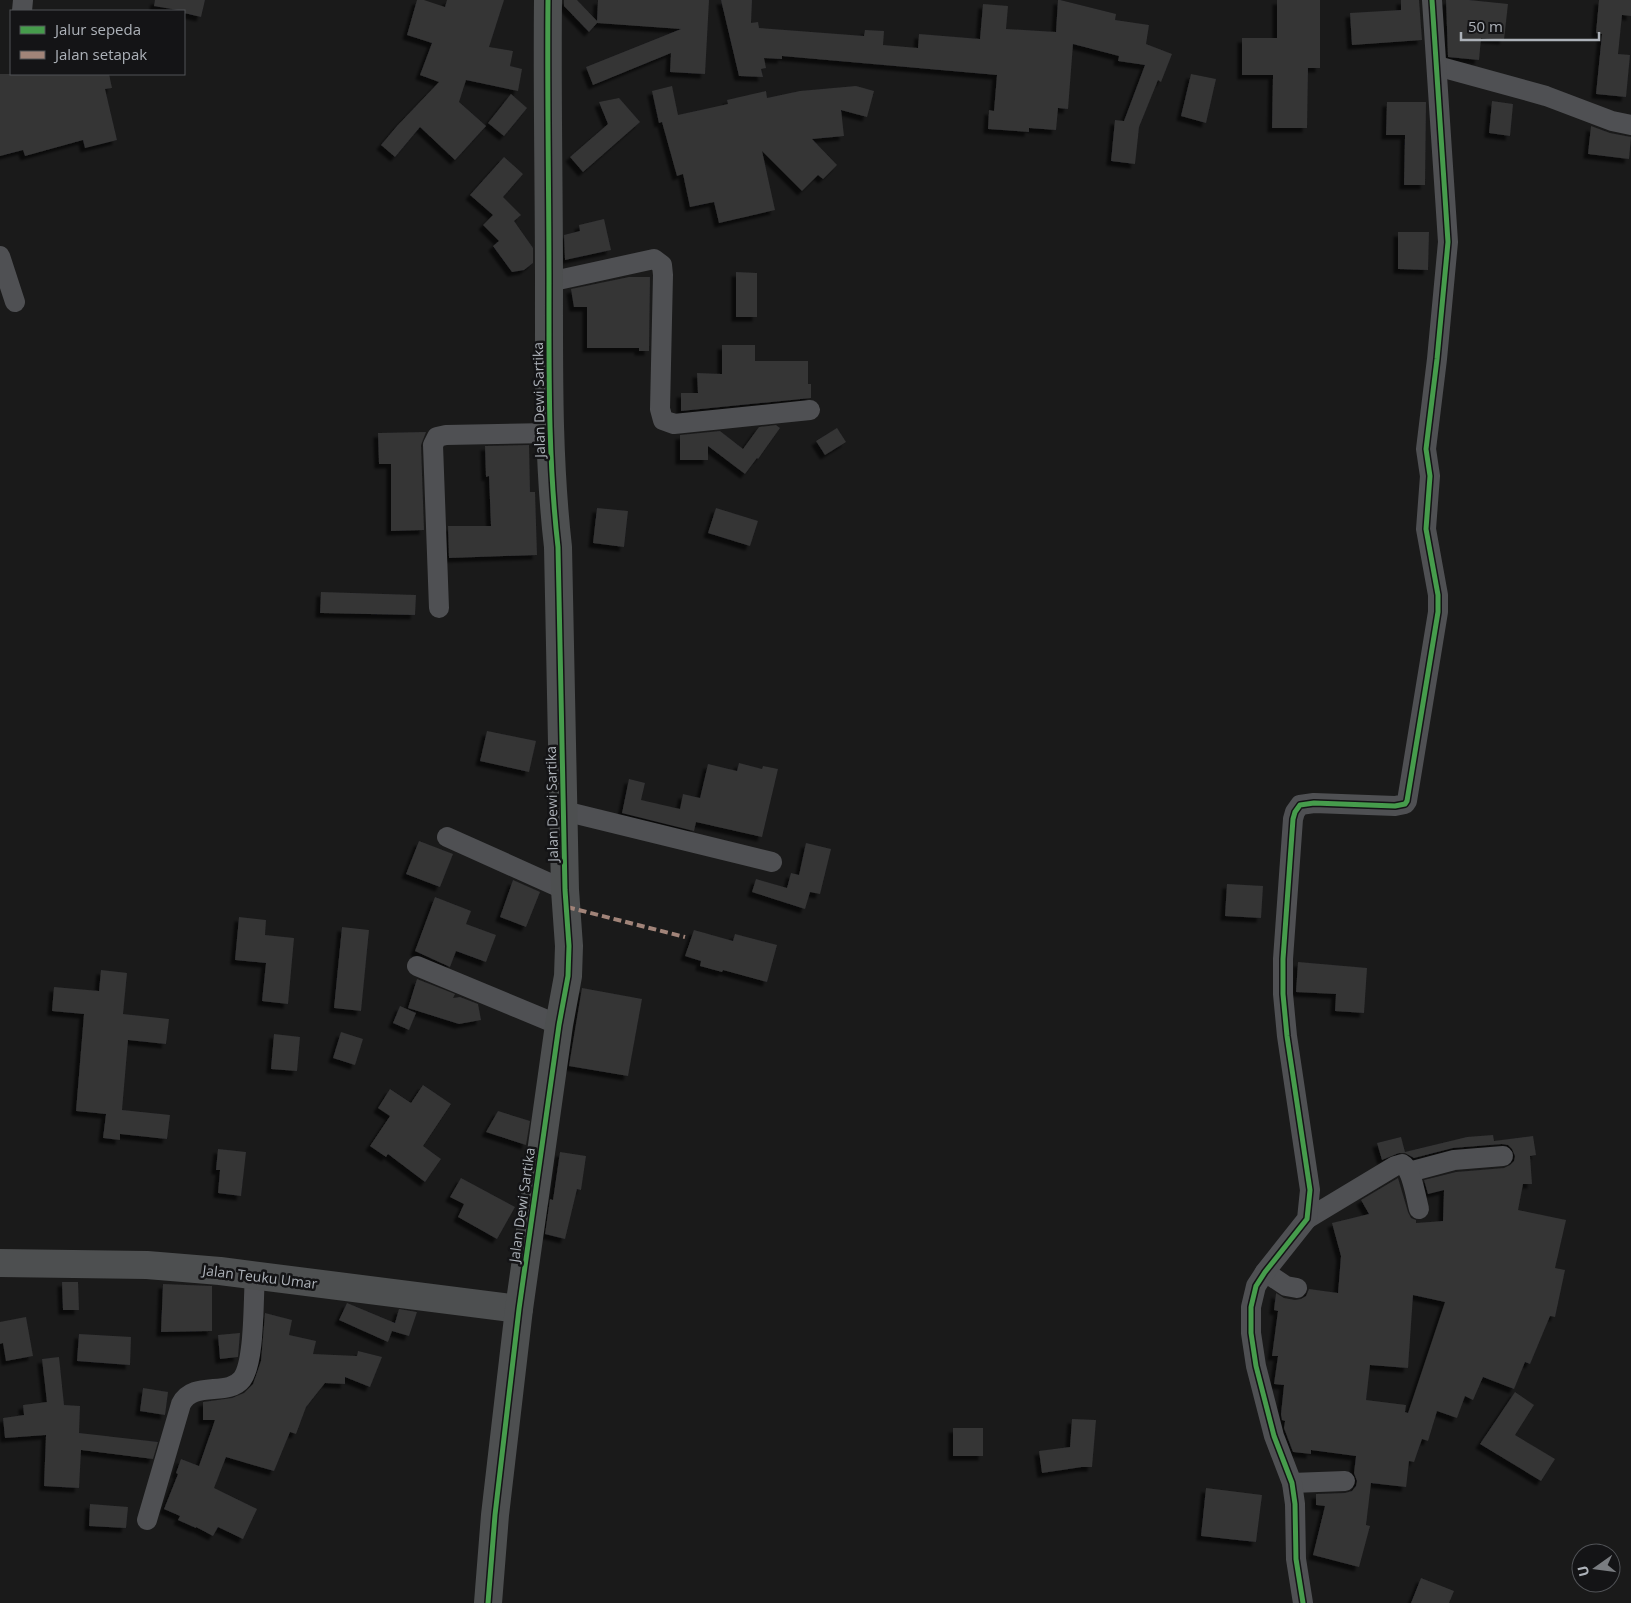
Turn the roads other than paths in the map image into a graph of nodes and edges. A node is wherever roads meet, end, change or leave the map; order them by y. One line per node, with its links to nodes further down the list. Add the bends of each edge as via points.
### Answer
1 (548, 0): 6 (street, Jalan Dewi Sartika)
2 (1432, 0): 3 (street)
3 (1437, 66): 4 (street, via 1546,96); 20 (street, via 1448,242 1426,449 1430,476 1426,523 1438,612 1405,804 1314,803 1300,805 1293,819 1283,994 1310,1190)
4 (1631, 125)
5 (0, 256): 7 (street)
6 (549, 282): 8 (street, via 654,259 662,265 660,409 663,420 674,424); 9 (street, Jalan Dewi Sartika)
7 (15, 302)
8 (810, 410)
9 (550, 433): 10 (street, via 437,437 433,445); 11 (street, Jalan Dewi Sartika, via 552,500 558,547)
10 (439, 608)
11 (564, 811): 13 (street); 14 (street, Jalan Dewi Sartika)
12 (447, 836): 14 (street)
13 (772, 862)
14 (565, 890): 16 (street, Jalan Dewi Sartika, via 568,976)
15 (417, 966): 16 (street)
16 (559, 1025): 25 (street, Jalan Dewi Sartika)
17 (1503, 1156): 18 (street, via 1454,1160)
18 (1409, 1172): 19 (street); 20 (street, via 1402,1164 1395,1166)
19 (1419, 1209)
20 (1307, 1219): 22 (street)
21 (0, 1263): 23 (street, Jalan Teuku Umar, via 147,1265)
22 (1265, 1272): 24 (street, via 1286,1286); 27 (street, via 1256,1286 1251,1307 1251,1333 1274,1436)
23 (255, 1276): 25 (street, Jalan Teuku Umar); 28 (street, via 247,1372 241,1381 231,1386 185,1396)
24 (1297, 1288)
25 (519, 1309): 29 (street, Jalan Dewi Sartika)
26 (1345, 1480): 27 (street)
27 (1292, 1482): 30 (street)
28 (147, 1520)
29 (488, 1603)
30 (1302, 1603)

